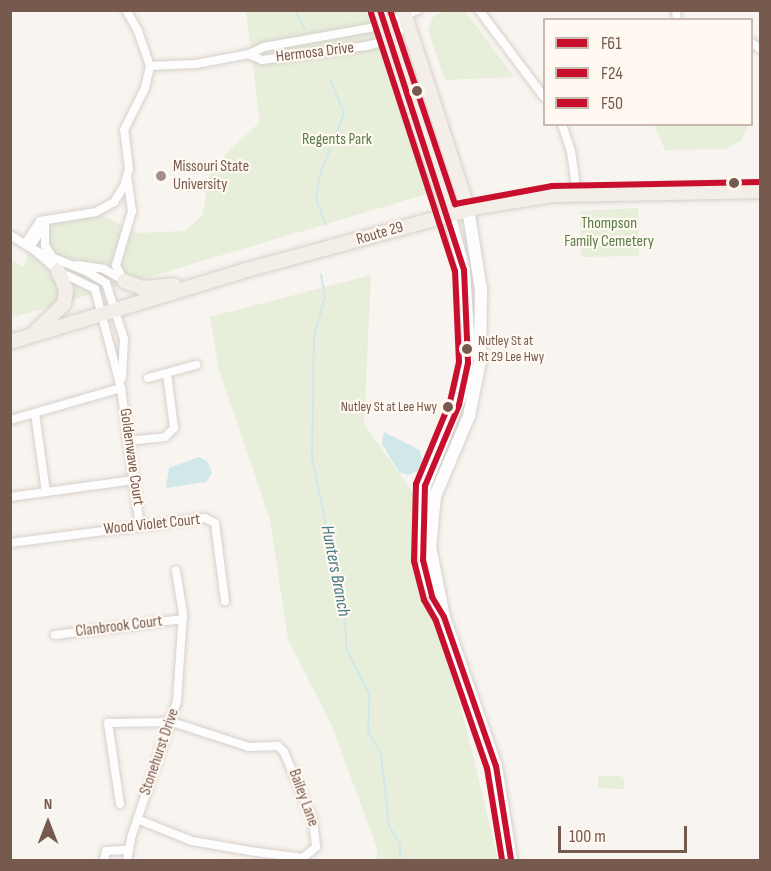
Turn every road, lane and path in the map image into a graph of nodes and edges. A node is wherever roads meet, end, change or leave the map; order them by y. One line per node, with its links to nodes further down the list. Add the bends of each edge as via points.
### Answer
1 (126, 10): 8 (street)
2 (418, 10): 4 (street, Hermosa Drive)
3 (479, 10): 9 (street)
4 (404, 14): 5 (street, Hermosa Drive); 6 (street, Hermosa Drive, via 398,34); 14 (main road)
5 (382, 17): 6 (main road); 7 (street, Hermosa Drive)
6 (390, 40): 7 (street, Hermosa Drive, via 262,60); 15 (main road)
7 (249, 54): 8 (street, Hermosa Drive, via 196,64)
8 (150, 66): 11 (street, via 145,88 124,130)
9 (542, 85)
10 (563, 126): 13 (street)
11 (127, 177): 16 (street, via 118,195 103,209); 23 (street, via 132,211 116,265)
12 (760, 191): 13 (main road, Route 29)
13 (577, 194): 14 (main road, Route 29)
14 (468, 209): 15 (main road, Route 29); 41 (main road, via 479,265 482,325 474,396 440,483 431,519 431,557)
15 (449, 214): 22 (main road, Route 29); 41 (main road, via 466,286 468,363 459,405 425,486 422,534 428,587)
16 (45, 224): 18 (street, via 36,224); 19 (street, via 45,245)
17 (10, 235): 18 (street)
18 (30, 247): 19 (street); 21 (street)
19 (52, 258): 20 (street)
20 (71, 265): 23 (street, via 104,269); 24 (street, via 106,283)
21 (58, 271): 24 (street, via 90,284); 25 (main road, via 66,290 64,304 49,322)
22 (212, 280): 23 (main road, via 142,288); 24 (main road, Route 29)
23 (124, 281)
24 (110, 312): 25 (main road, Route 29); 30 (street, Goldenwave Court); 30 (street, Goldenwave Court, via 124,339)
25 (26, 337): 26 (main road, Route 29)
26 (10, 342)
27 (196, 365): 28 (street)
28 (167, 373): 29 (street); 33 (street, via 174,429 165,437)
29 (148, 378)
30 (121, 388): 31 (street); 33 (street, Goldenwave Court)
31 (35, 413): 32 (street); 35 (street)
32 (10, 420)
33 (129, 441): 34 (street, Goldenwave Court)
34 (134, 480): 35 (street); 37 (street, Goldenwave Court)
35 (46, 492): 36 (street)
36 (10, 497)
37 (140, 526): 38 (street, Wood Violet Court); 40 (street, Wood Violet Court, via 205,518 215,523)
38 (10, 543)
39 (176, 571): 42 (street, Stonehurst Drive)
40 (225, 601)
41 (444, 617): 50 (main road, via 496,766)
42 (183, 619): 43 (street, Clanbrook Court); 44 (street, Stonehurst Drive)
43 (55, 635)
44 (172, 722): 45 (street, via 108,723); 46 (street, Stonehurst Drive); 46 (street, Bailey Lane, via 249,747 278,746 313,821 315,847 303,858 256,852 192,841)
45 (120, 804)
46 (137, 819): 47 (street, Stonehurst Drive)
47 (128, 850): 48 (street, via 106,851); 49 (street, Stonehurst Drive)
48 (104, 861)
49 (127, 861)
50 (511, 861)

